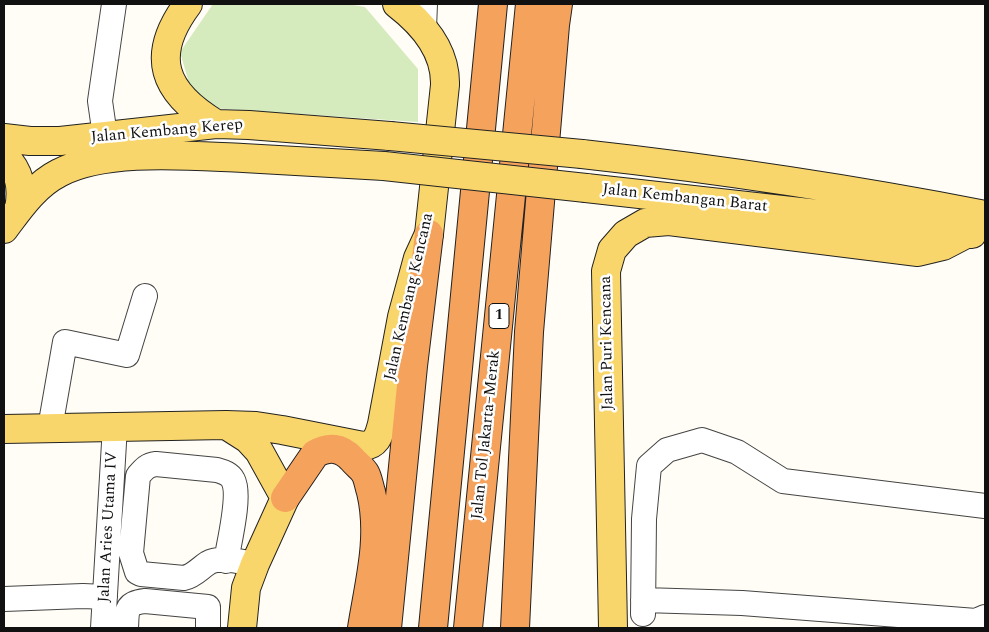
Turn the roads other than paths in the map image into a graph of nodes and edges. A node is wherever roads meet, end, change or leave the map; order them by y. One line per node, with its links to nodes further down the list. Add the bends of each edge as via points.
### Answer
1 (114, 4): 8 (street)
2 (188, 4): 9 (main road, via 168,41 166,67 182,98)
3 (397, 4): 7 (main road, Jalan Kembang Kencana, via 416,19)
4 (493, 4): 38 (highway)
5 (530, 4): 39 (highway, Jalan Tol Jakarta–Merak / 1)
6 (558, 4): 40 (highway, via 529,332)
7 (424, 16): 17 (main road, Jalan Kembang Kencana, via 445,77)
8 (100, 101): 10 (street); 13 (street)
9 (216, 124): 10 (main road, Jalan Kembang Kerep); 11 (main road, Jalan Kembang Kerep)
10 (105, 136): 13 (main road, Jalan Kembang Kerep)
11 (390, 136): 16 (main road, Jalan Kembangan Barat, bridge, via 746,174 880,195)
12 (4, 138): 13 (main road, Jalan Kembang Kerep, via 30,142)
13 (72, 140)
14 (4, 155): 15 (main road, via 12,164 22,194)
15 (11, 219): 16 (main road, Jalan Kembangan Barat, bridge, via 39,187 58,173 81,164 120,157 168,156 384,166 916,225)
16 (979, 228): 25 (main road, Jalan Puri Kencana, via 943,246 918,252 669,221 645,224 626,234 612,250 606,271)
17 (428, 234): 19 (main road, Jalan Kembang Kencana, via 410,285 380,434 374,443 363,446 282,430); 37 (highway)
18 (145, 296): 21 (street, via 127,355 65,342)
19 (226, 424): 20 (main road, Jalan Kembang Kencana); 23 (main road, via 259,451)
20 (115, 426): 21 (main road, Jalan Kembang Kencana); 29 (street, Jalan Aries Utama IV)
21 (50, 428): 22 (main road, Jalan Kembang Kencana)
22 (4, 429)
23 (286, 498): 28 (main road); 36 (highway, via 315,454 322,450 339,449 366,474 375,510 376,536)
24 (985, 506): 26 (street, via 783,481 737,452 702,440 667,450 649,466)
25 (611, 519): 26 (street); 41 (main road, Jalan Puri Kencana)
26 (644, 519): 31 (street, via 643,607 742,603 976,621)
27 (226, 561): 27 (street, via 209,562 184,578 137,572 131,553 138,476 144,469 156,464 218,470 233,479 237,492); 28 (street)
28 (255, 564): 33 (main road, via 246,588)
29 (105, 597): 30 (street); 34 (street, Jalan Aries Utama IV)
30 (4, 599)
31 (985, 617)
32 (208, 618): 33 (street); 35 (street, via 145,601 134,602 127,613)
33 (242, 619)
34 (103, 628)
35 (126, 628)
36 (362, 628)
37 (388, 628)
38 (433, 628)
39 (468, 628)
40 (515, 628)
41 (613, 628)

